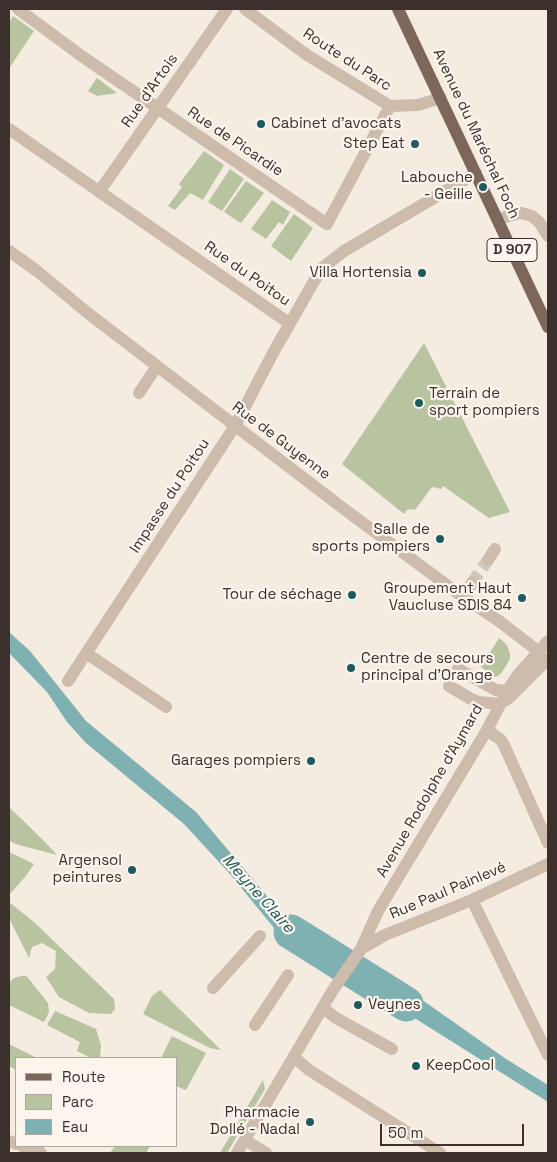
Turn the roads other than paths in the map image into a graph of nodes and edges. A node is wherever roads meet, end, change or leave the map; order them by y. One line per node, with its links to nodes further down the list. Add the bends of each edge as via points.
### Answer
1 (18, 9): 7 (street, Rue de Picardie)
2 (227, 9): 7 (street, Rue d'Artois)
3 (245, 9): 6 (street, Route du Parc, via 307,55)
4 (398, 9): 5 (main road, Avenue du Maréchal Foch / D 907)
5 (441, 98): 6 (street, Route du Parc, via 418,106); 9 (main road, Avenue du Maréchal Foch / D 907)
6 (390, 106): 7 (street, Rue de Picardie, via 327,224)
7 (157, 109): 10 (street, Rue d'Artois)
8 (9, 129): 10 (street, Rue du Poitou)
9 (476, 173): 11 (main road, Avenue du Maréchal Foch / D 907); 14 (street, Rue du Poitou, via 344,251 321,270)
10 (99, 192): 14 (street, Rue du Poitou)
11 (498, 219): 12 (street, via 520,213 532,216); 15 (main road, Avenue du Maréchal Foch / D 907)
12 (548, 236)
13 (10, 255): 16 (street, Rue de Guyenne)
14 (290, 323): 18 (street, Impasse du Poitou)
15 (548, 327)
16 (157, 366): 17 (street); 18 (street, Rue de Guyenne)
17 (139, 393)
18 (236, 426): 22 (street, Rue de Guyenne); 24 (street, Impasse du Poitou)
19 (496, 549): 20 (street)
20 (488, 560)
21 (472, 582): 22 (street)
22 (463, 597): 25 (street, Rue de Guyenne)
23 (548, 641): 25 (street, Avenue Rodolphe d'Aymard)
24 (86, 653): 27 (street, Impasse du Poitou); 32 (street)
25 (543, 655): 28 (street); 30 (street, Avenue Rodolphe d'Aymard)
26 (458, 669): 30 (street, via 489,687)
27 (68, 681)
28 (523, 684): 30 (street); 31 (street)
29 (449, 686): 31 (street, via 471,700)
30 (507, 691): 31 (street, Avenue Rodolphe d'Aymard)
31 (499, 704): 33 (street, Avenue Rodolphe d'Aymard)
32 (166, 707)
33 (487, 730): 34 (street, via 504,745); 37 (street, Avenue Rodolphe d'Aymard)
34 (548, 843)
35 (548, 864): 36 (street, Rue Paul Painlevé)
36 (472, 900): 38 (street, Rue Paul Painlevé); 46 (street)
37 (378, 911): 38 (street); 40 (street, Avenue Rodolphe d'Aymard)
38 (385, 935): 40 (street, Rue Paul Painlevé)
39 (260, 936): 42 (street)
40 (361, 949): 43 (street, Avenue Rodolphe d'Aymard)
41 (288, 975): 44 (street)
42 (213, 988)
43 (322, 1008): 45 (street); 47 (street, Avenue Rodolphe d'Aymard)
44 (255, 1024)
45 (392, 1049)
46 (548, 1054)
47 (294, 1057): 48 (street, Avenue Rodolphe d'Aymard); 53 (street, via 309,1070)
48 (245, 1140): 51 (street, Avenue Rodolphe d'Aymard); 52 (street)
49 (25, 1147): 50 (street)
50 (41, 1153)
51 (237, 1153)
52 (266, 1153)
53 (440, 1153)

